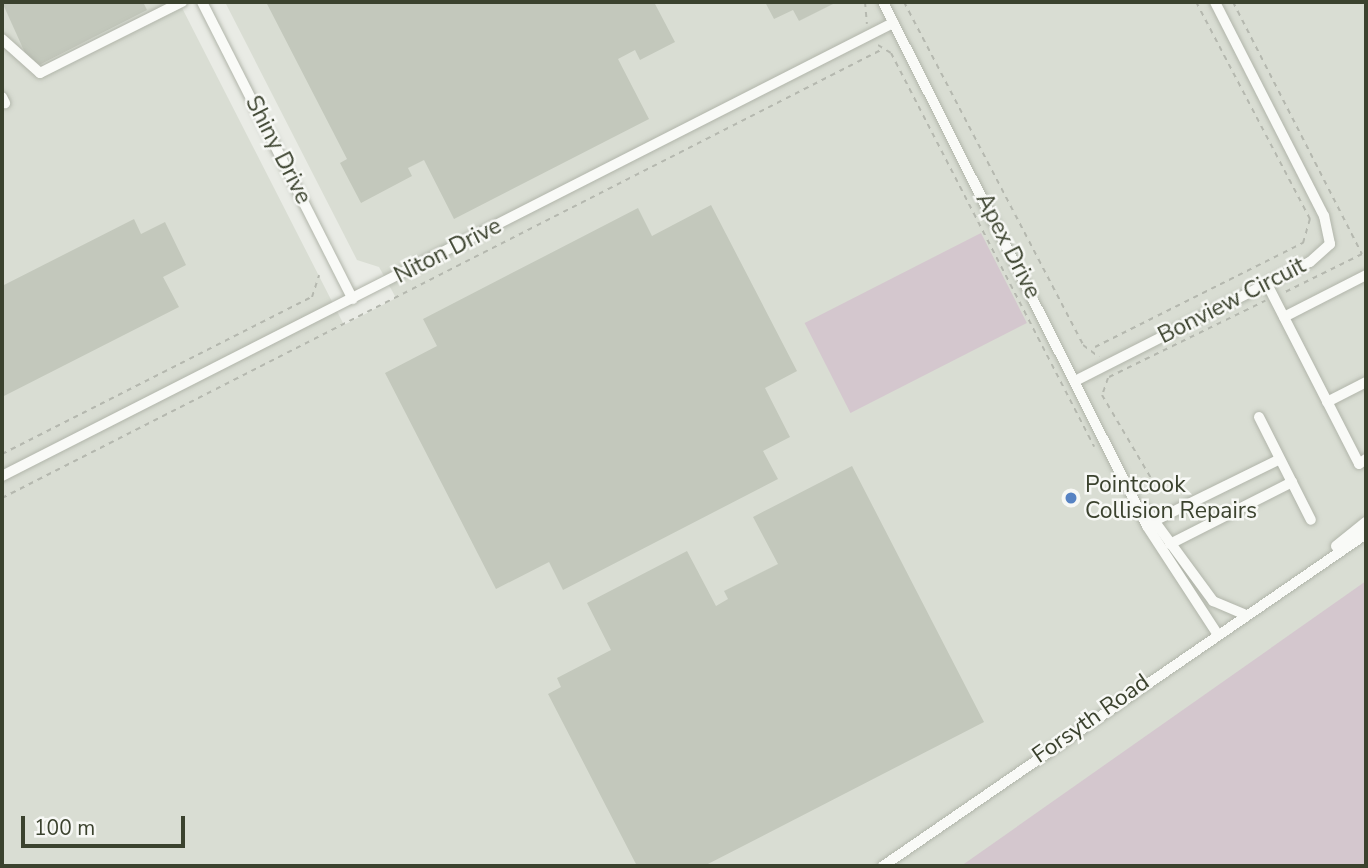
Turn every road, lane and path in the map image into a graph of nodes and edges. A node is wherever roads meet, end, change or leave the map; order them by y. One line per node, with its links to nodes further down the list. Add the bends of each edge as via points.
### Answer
1 (182, 2): 11 (street, via 40,73)
2 (202, 2): 17 (street, Shiny Drive)
3 (865, 2): 10 (path)
4 (883, 2): 9 (street, Apex Drive)
5 (905, 2): 19 (path, via 1083,345)
6 (1196, 2): 19 (path, via 1310,219 1303,243)
7 (1215, 2): 15 (street, Bonview Circuit, via 1331,233 1324,254)
8 (1234, 2): 16 (path, via 1362,254)
9 (893, 23): 10 (street, Niton Drive); 21 (street, Apex Drive)
10 (872, 34): 12 (path); 17 (street, Niton Drive)
11 (2, 39)
12 (881, 50): 26 (path, via 891,53); 33 (path)
13 (319, 275): 25 (path, via 312,297)
14 (1366, 275): 18 (street)
15 (1267, 284): 16 (street); 20 (street, Bonview Circuit)
16 (1273, 297): 18 (street); 20 (path)
17 (353, 299): 29 (street, Niton Drive)
18 (1284, 317): 23 (street)
19 (1094, 348): 20 (path)
20 (1106, 372): 21 (street, Bonview Circuit); 30 (path, via 1102,395)
21 (1077, 380): 32 (street, Apex Drive)
22 (1366, 382): 23 (street)
23 (1327, 402): 28 (street, via 1359,464)
24 (1259, 417): 27 (street)
25 (2, 454)
26 (1100, 458)
27 (1280, 459): 31 (street); 35 (street)
28 (1366, 459)
29 (2, 476)
30 (1152, 480)
31 (1292, 482): 34 (street); 38 (street)
32 (1132, 490): 35 (street, Apex Drive); 41 (street, Apex Drive, via 1147,526)
33 (2, 498)
34 (1311, 520)
35 (1154, 521): 38 (street, Apex Drive)
36 (1366, 522): 39 (street, Forsyth Road)
37 (1366, 534): 39 (street, Forsyth Road)
38 (1170, 544): 40 (street, Apex Drive, via 1213,601)
39 (1301, 575): 40 (street, Forsyth Road)
40 (1243, 614): 41 (street, Forsyth Road)
41 (1216, 632): 42 (street, Forsyth Road)
42 (883, 866)

